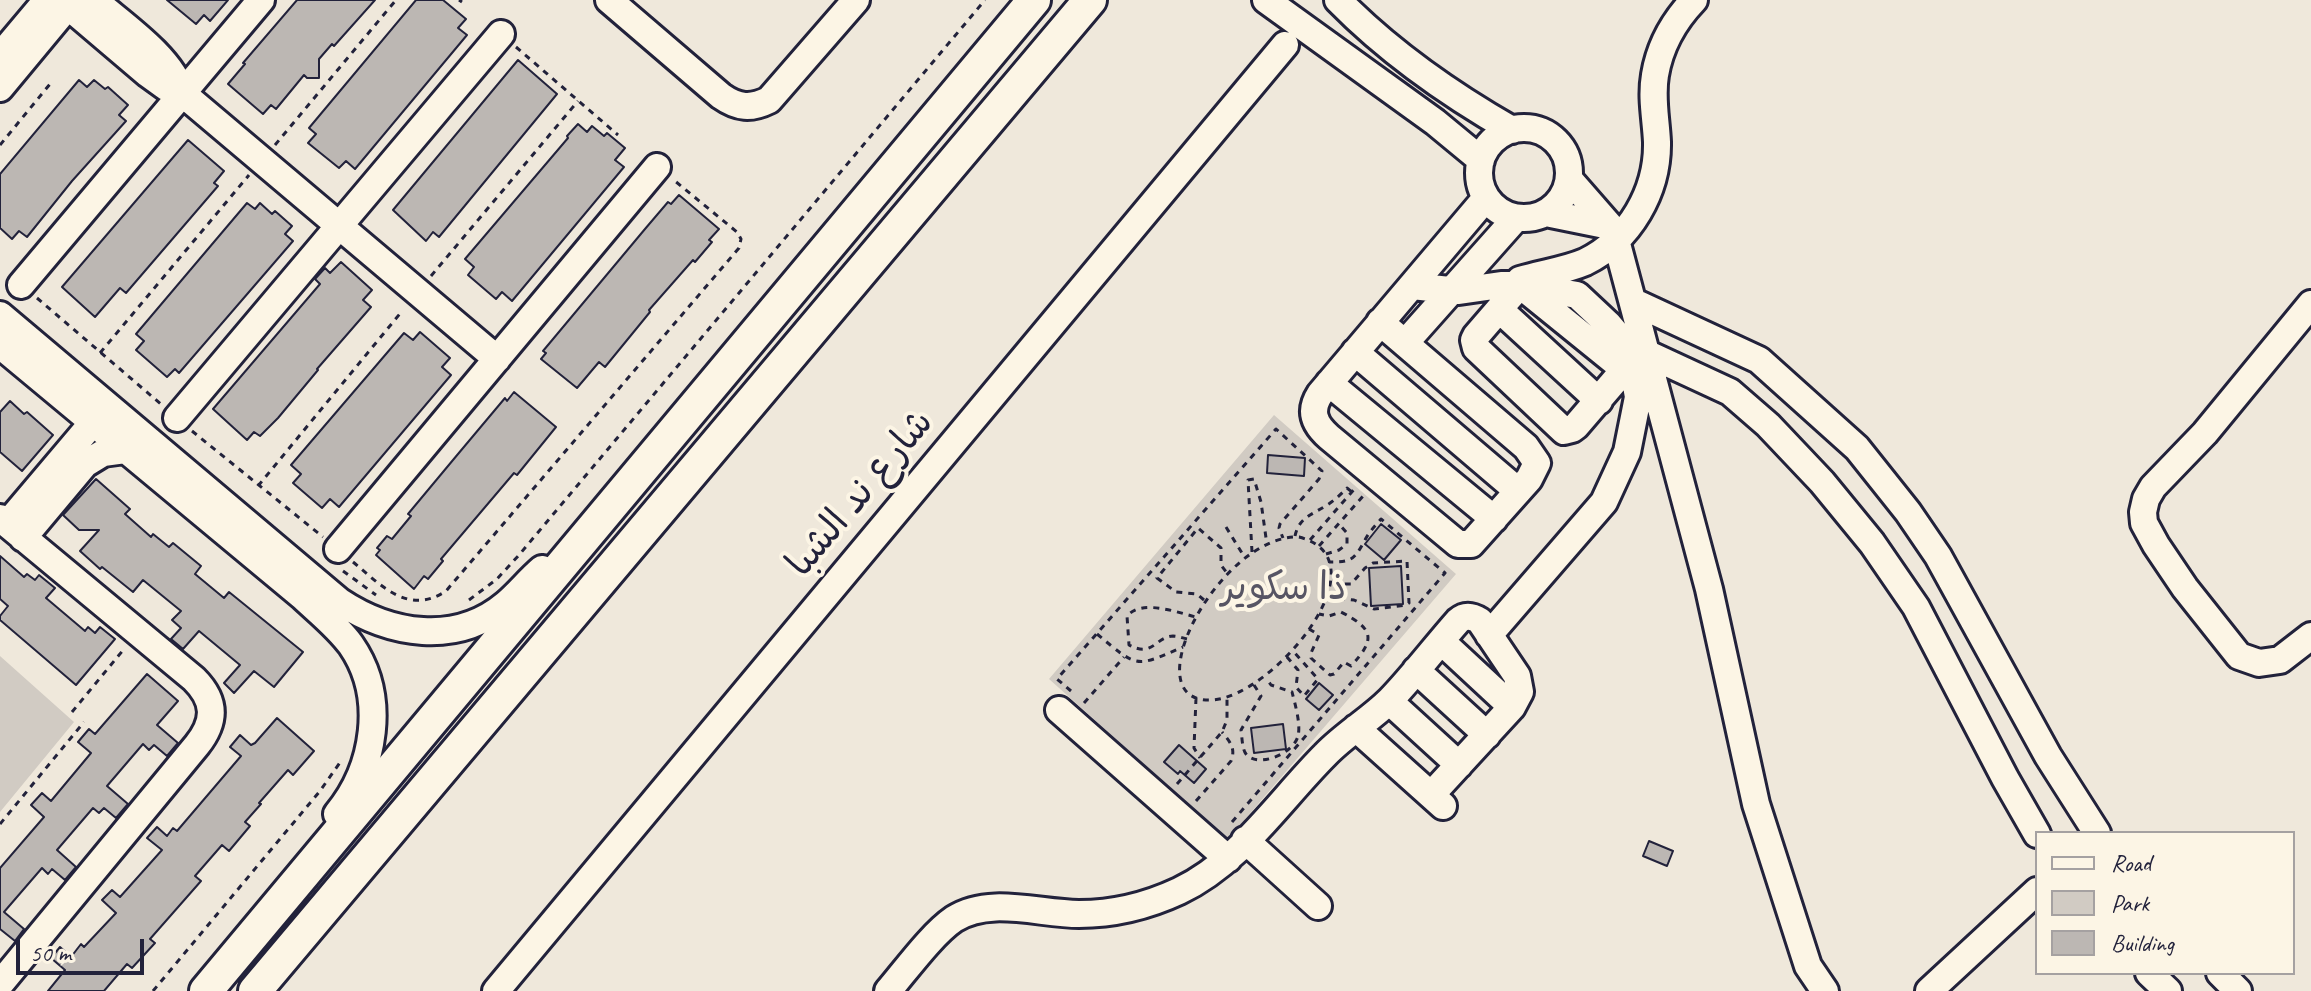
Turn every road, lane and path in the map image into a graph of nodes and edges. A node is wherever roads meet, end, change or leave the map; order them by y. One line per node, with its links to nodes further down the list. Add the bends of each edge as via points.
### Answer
1 (26, 0): 13 (street)
2 (261, 0): 18 (street)
3 (609, 0): 4 (street, via 721,96 745,107 769,100)
4 (856, 0)
5 (985, 0): 74 (path, via 529,544 497,579)
6 (1034, 0): 60 (main road)
7 (1090, 0): 120 (main road)
8 (1266, 0): 22 (street)
9 (1338, 0): 19 (street, via 1427,76)
10 (1694, 0): 30 (street, via 1671,29 1658,59 1652,184 1639,211)
11 (69, 1): 15 (street); 17 (street); 18 (street, via 148,74); 18 (street, via 168,66)
12 (501, 34): 20 (path); 28 (street)
13 (0, 43)
14 (1285, 45): 121 (street, شارع ند الشبا)
15 (0, 56)
16 (50, 84): 21 (path)
17 (0, 88)
18 (182, 93): 28 (street); 32 (street)
19 (1512, 130): 22 (street, via 1494,140); 24 (street, via 1539,130 1556,141 1567,159)
20 (618, 135)
21 (0, 145)
22 (1481, 160): 25 (street, via 1479,180)
23 (657, 167): 44 (street); 67 (path, via 737,232 739,248 446,591 428,599 397,597)
24 (1569, 179): 26 (street, via 1561,199); 30 (street)
25 (1486, 198): 27 (street); 29 (street)
26 (1546, 213): 27 (street); 30 (street)
27 (1516, 218): 31 (street)
28 (339, 226): 44 (street); 47 (street)
29 (1458, 232): 31 (street); 33 (street)
30 (1613, 233): 35 (street, via 1599,254); 36 (street)
31 (1485, 253): 34 (street)
32 (21, 285): 47 (path)
33 (1412, 286): 34 (street); 39 (street)
34 (1451, 291): 35 (street); 40 (street)
35 (1508, 293): 46 (street); 46 (street, via 1618,365 1618,377); 46 (street, via 1474,345 1564,431); 81 (street, via 1577,295 1630,350 1638,397 1627,452 1604,502)
36 (1634, 302): 43 (street); 110 (street, via 1759,360 1857,448 1938,556 2036,735)
37 (2311, 304): 84 (street, via 2154,501 2156,531 2191,594)
38 (0, 315): 50 (street)
39 (1380, 322): 40 (street); 42 (street)
40 (1405, 343): 52 (street, via 1533,454 1534,471)
41 (0, 345): 48 (street)
42 (1355, 352): 45 (street); 52 (street)
43 (1648, 354): 109 (street, via 1730,392 1812,470 1862,530 1916,607); 123 (street, via 1709,589 1756,804 1808,966)
44 (497, 359): 67 (street)
45 (1329, 383): 51 (street, via 1315,402 1315,421); 54 (street)
46 (1599, 401)
47 (177, 418): 67 (path)
48 (93, 422): 49 (street); 50 (street, via 107,420 174,475); 56 (street)
49 (125, 450): 56 (street, via 103,453 85,464); 112 (street, via 303,597 342,633 361,662 373,713 367,758 355,789 317,842)
50 (190, 477): 60 (street, via 339,601 396,628 432,631 481,620 505,605 545,565)
51 (1370, 479): 53 (path); 54 (street, via 1458,544 1471,544); 55 (path)
52 (1518, 491): 54 (street)
53 (1352, 492): 58 (path, via 1347,488 1303,518); 61 (path)
54 (1494, 519)
55 (1339, 524): 63 (path); 65 (path, via 1347,533 1347,544)
56 (10, 527): 79 (street)
57 (1226, 527): 66 (path)
58 (1295, 536): 59 (path); 61 (path)
59 (1283, 538): 62 (path); 80 (path, via 1280,524 1322,471 1276,429)
60 (584, 540): 112 (main road)
61 (1310, 540): 63 (path)
62 (1267, 545): 64 (path); 64 (path, via 1258,491 1254,479 1248,480)
63 (1319, 546): 65 (path)
64 (1252, 552): 66 (path)
65 (1326, 554): 68 (path)
66 (1245, 558): 69 (path)
67 (340, 560): 73 (path)
68 (1329, 562): 70 (path); 111 (path, via 1354,558 1381,519 1445,573)
69 (1227, 573): 72 (path); 72 (path, via 1221,548 1198,528 1157,578 1180,594 1194,593)
70 (1330, 584): 71 (path); 71 (path, via 1351,584 1373,563 1407,561 1409,603 1374,609)
71 (1327, 597): 75 (path)
72 (1204, 600): 76 (path)
73 (385, 601)
74 (464, 604)
75 (1319, 614): 77 (path); 77 (path, via 1341,612 1363,627 1368,634 1366,649 1352,665 1344,662 1330,675 1311,658 1319,635)
76 (1196, 617): 83 (path); 83 (path, via 1153,608 1135,609 1127,616 1129,645 1134,648 1150,648 1172,636)
77 (1309, 629): 87 (path)
78 (2311, 629): 84 (street, via 2275,651 2254,652)
79 (136, 632): 98 (path); 117 (street, via 204,690 210,703 207,733)
80 (1097, 634): 88 (path); 88 (path, via 1057,679 1084,703)
81 (1489, 635): 85 (street, via 1480,621 1466,617); 96 (street, via 1519,681 1519,698)
82 (2311, 636): 84 (street, via 2288,656 2259,663 2239,656)
83 (1187, 639): 86 (path)
84 (2228, 640)
85 (1441, 641): 90 (street); 96 (street)
86 (1183, 647): 88 (path, via 1144,663); 93 (path, via 1181,681)
87 (1293, 651): 89 (path); 89 (path, via 1318,679 1304,696 1296,687 1298,670)
88 (1125, 656)
89 (1287, 657): 91 (path)
90 (1416, 670): 95 (street); 102 (street)
91 (1266, 677): 92 (path); 92 (path, via 1271,685 1291,691 1298,726 1296,741 1276,758 1254,758 1245,751 1241,730 1261,696)
92 (1254, 685): 94 (path)
93 (1196, 698): 94 (path); 104 (path, via 1194,748)
94 (1227, 698): 101 (path)
95 (1389, 701): 100 (street); 105 (street)
96 (1512, 707): 102 (street)
97 (1059, 710): 111 (street)
98 (72, 712)
99 (84, 722): 108 (path)
100 (1356, 728): 105 (street, via 1437,801); 111 (street)
101 (1222, 732): 104 (path); 107 (path, via 1234,754)
102 (1487, 735): 105 (street)
103 (344, 756): 118 (path)
104 (1200, 758): 106 (path)
105 (1459, 765)
106 (1176, 784)
107 (1196, 801)
108 (0, 824)
109 (2035, 831)
110 (2096, 831)
111 (1233, 843): 114 (street); 122 (street, via 1182,889 1131,908 1081,914 1006,908 968,912 937,935)
112 (308, 867): 119 (main road)
113 (2035, 893): 124 (street)
114 (1318, 906)
115 (2151, 975): 125 (street)
116 (2222, 975): 126 (street)
117 (0, 984)
118 (153, 991)
119 (206, 991)
120 (255, 991)
121 (496, 991)
122 (888, 991)
123 (1825, 991)
124 (1929, 991)
125 (2168, 991)
126 (2238, 991)

